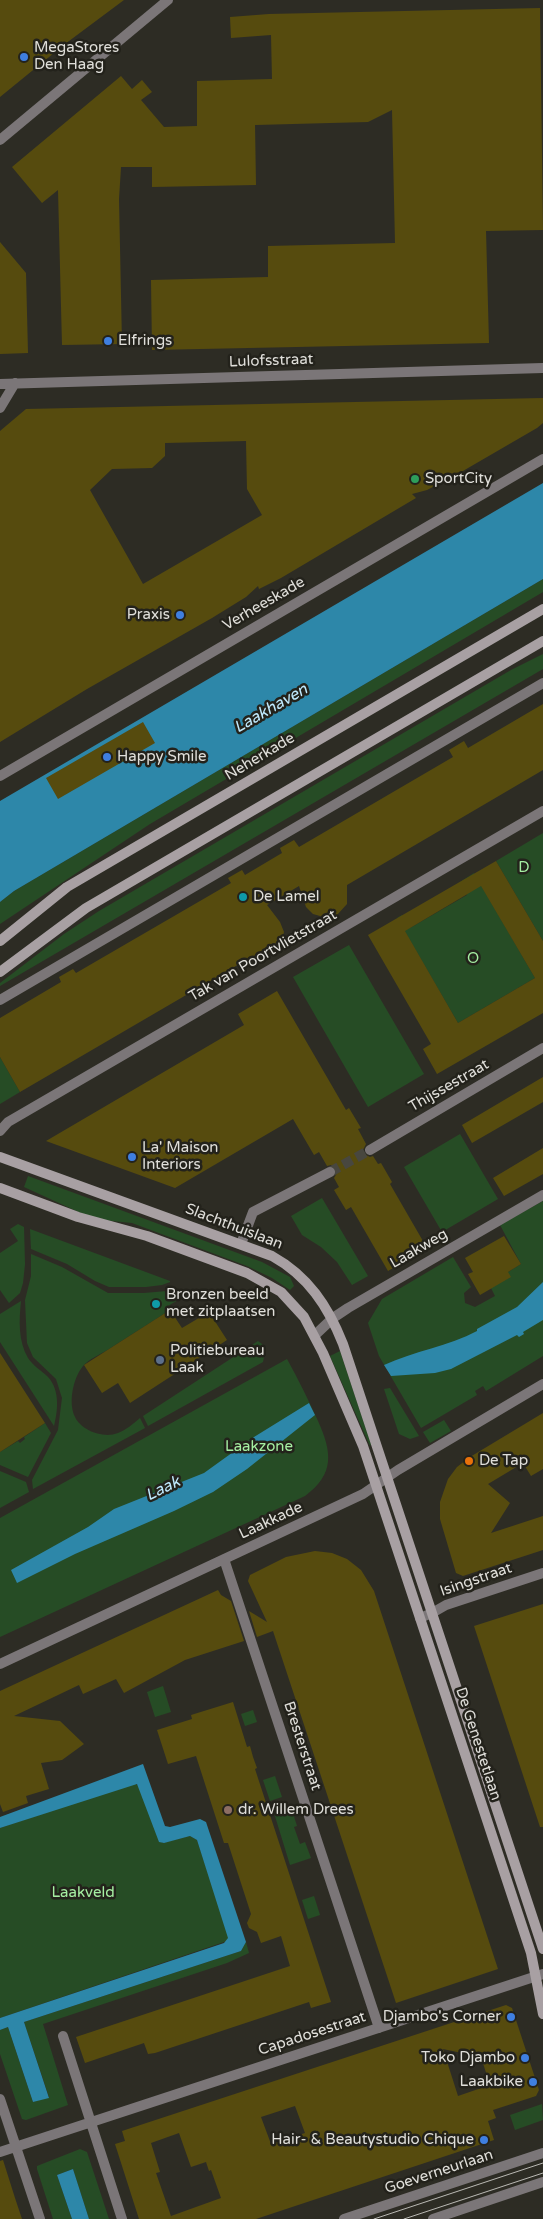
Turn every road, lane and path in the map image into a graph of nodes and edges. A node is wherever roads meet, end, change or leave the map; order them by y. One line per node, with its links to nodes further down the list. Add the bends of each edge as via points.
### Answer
1 (168, 0): 2 (street)
2 (0, 140)
3 (543, 368): 4 (street, Lulofsstraat)
4 (15, 383): 5 (street, Lulofsstraat); 6 (street)
5 (0, 384)
6 (0, 408)
7 (543, 459): 11 (street, Verheeskade)
8 (543, 609): 13 (main road, Neherkade, via 67,888)
9 (543, 641): 14 (main road, via 86,908)
10 (543, 683): 15 (street)
11 (0, 776)
12 (543, 810): 17 (street, Tak van Poortvlietstraat, via 8,1122)
13 (0, 941)
14 (0, 972)
15 (0, 1000)
16 (543, 1048): 18 (street, Thijssestraat)
17 (0, 1131)
18 (370, 1150)
19 (0, 1157): 23 (main road, Slachthuislaan)
20 (330, 1172): 23 (street, via 253,1212)
21 (0, 1188): 25 (main road, via 83,1219 147,1236 257,1277 294,1304)
22 (543, 1194): 24 (street, Laakweg)
23 (241, 1244): 24 (main road, Slachthuislaan, via 272,1256 296,1272 313,1289)
24 (333, 1318): 25 (street, Laakweg); 27 (main road, Slachthuislaan)
25 (314, 1335): 28 (main road, via 358,1433)
26 (543, 1384): 27 (street, Laakkade)
27 (387, 1478): 28 (street, Laakkade); 31 (main road, De Genestetlaan)
28 (377, 1486): 29 (street, Laakkade); 32 (main road, De Genestetlaan)
29 (224, 1559): 33 (street, Laakkade); 37 (street, Bresterstraat)
30 (543, 1573): 31 (street, Isingstraat, via 446,1605)
31 (432, 1613): 32 (street, Isingstraat); 34 (main road, De Genestetlaan)
32 (420, 1618): 35 (main road, De Genestetlaan)
33 (0, 1664)
34 (543, 1949)
35 (539, 1975): 36 (main road, De Genestetlaan); 37 (street, Capadosestraat)
36 (543, 2014)
37 (379, 2028): 40 (street, Capadosestraat)
38 (63, 2036): 40 (street)
39 (0, 2099): 41 (street)
40 (91, 2122): 41 (street, Capadosestraat); 46 (street)
41 (16, 2147): 42 (street, Capadosestraat); 45 (street)
42 (0, 2152)
43 (543, 2153): 47 (street, Goeverneurlaan)
44 (543, 2182): 48 (street)
45 (40, 2219)
46 (122, 2219)
47 (344, 2219)
48 (433, 2219)

